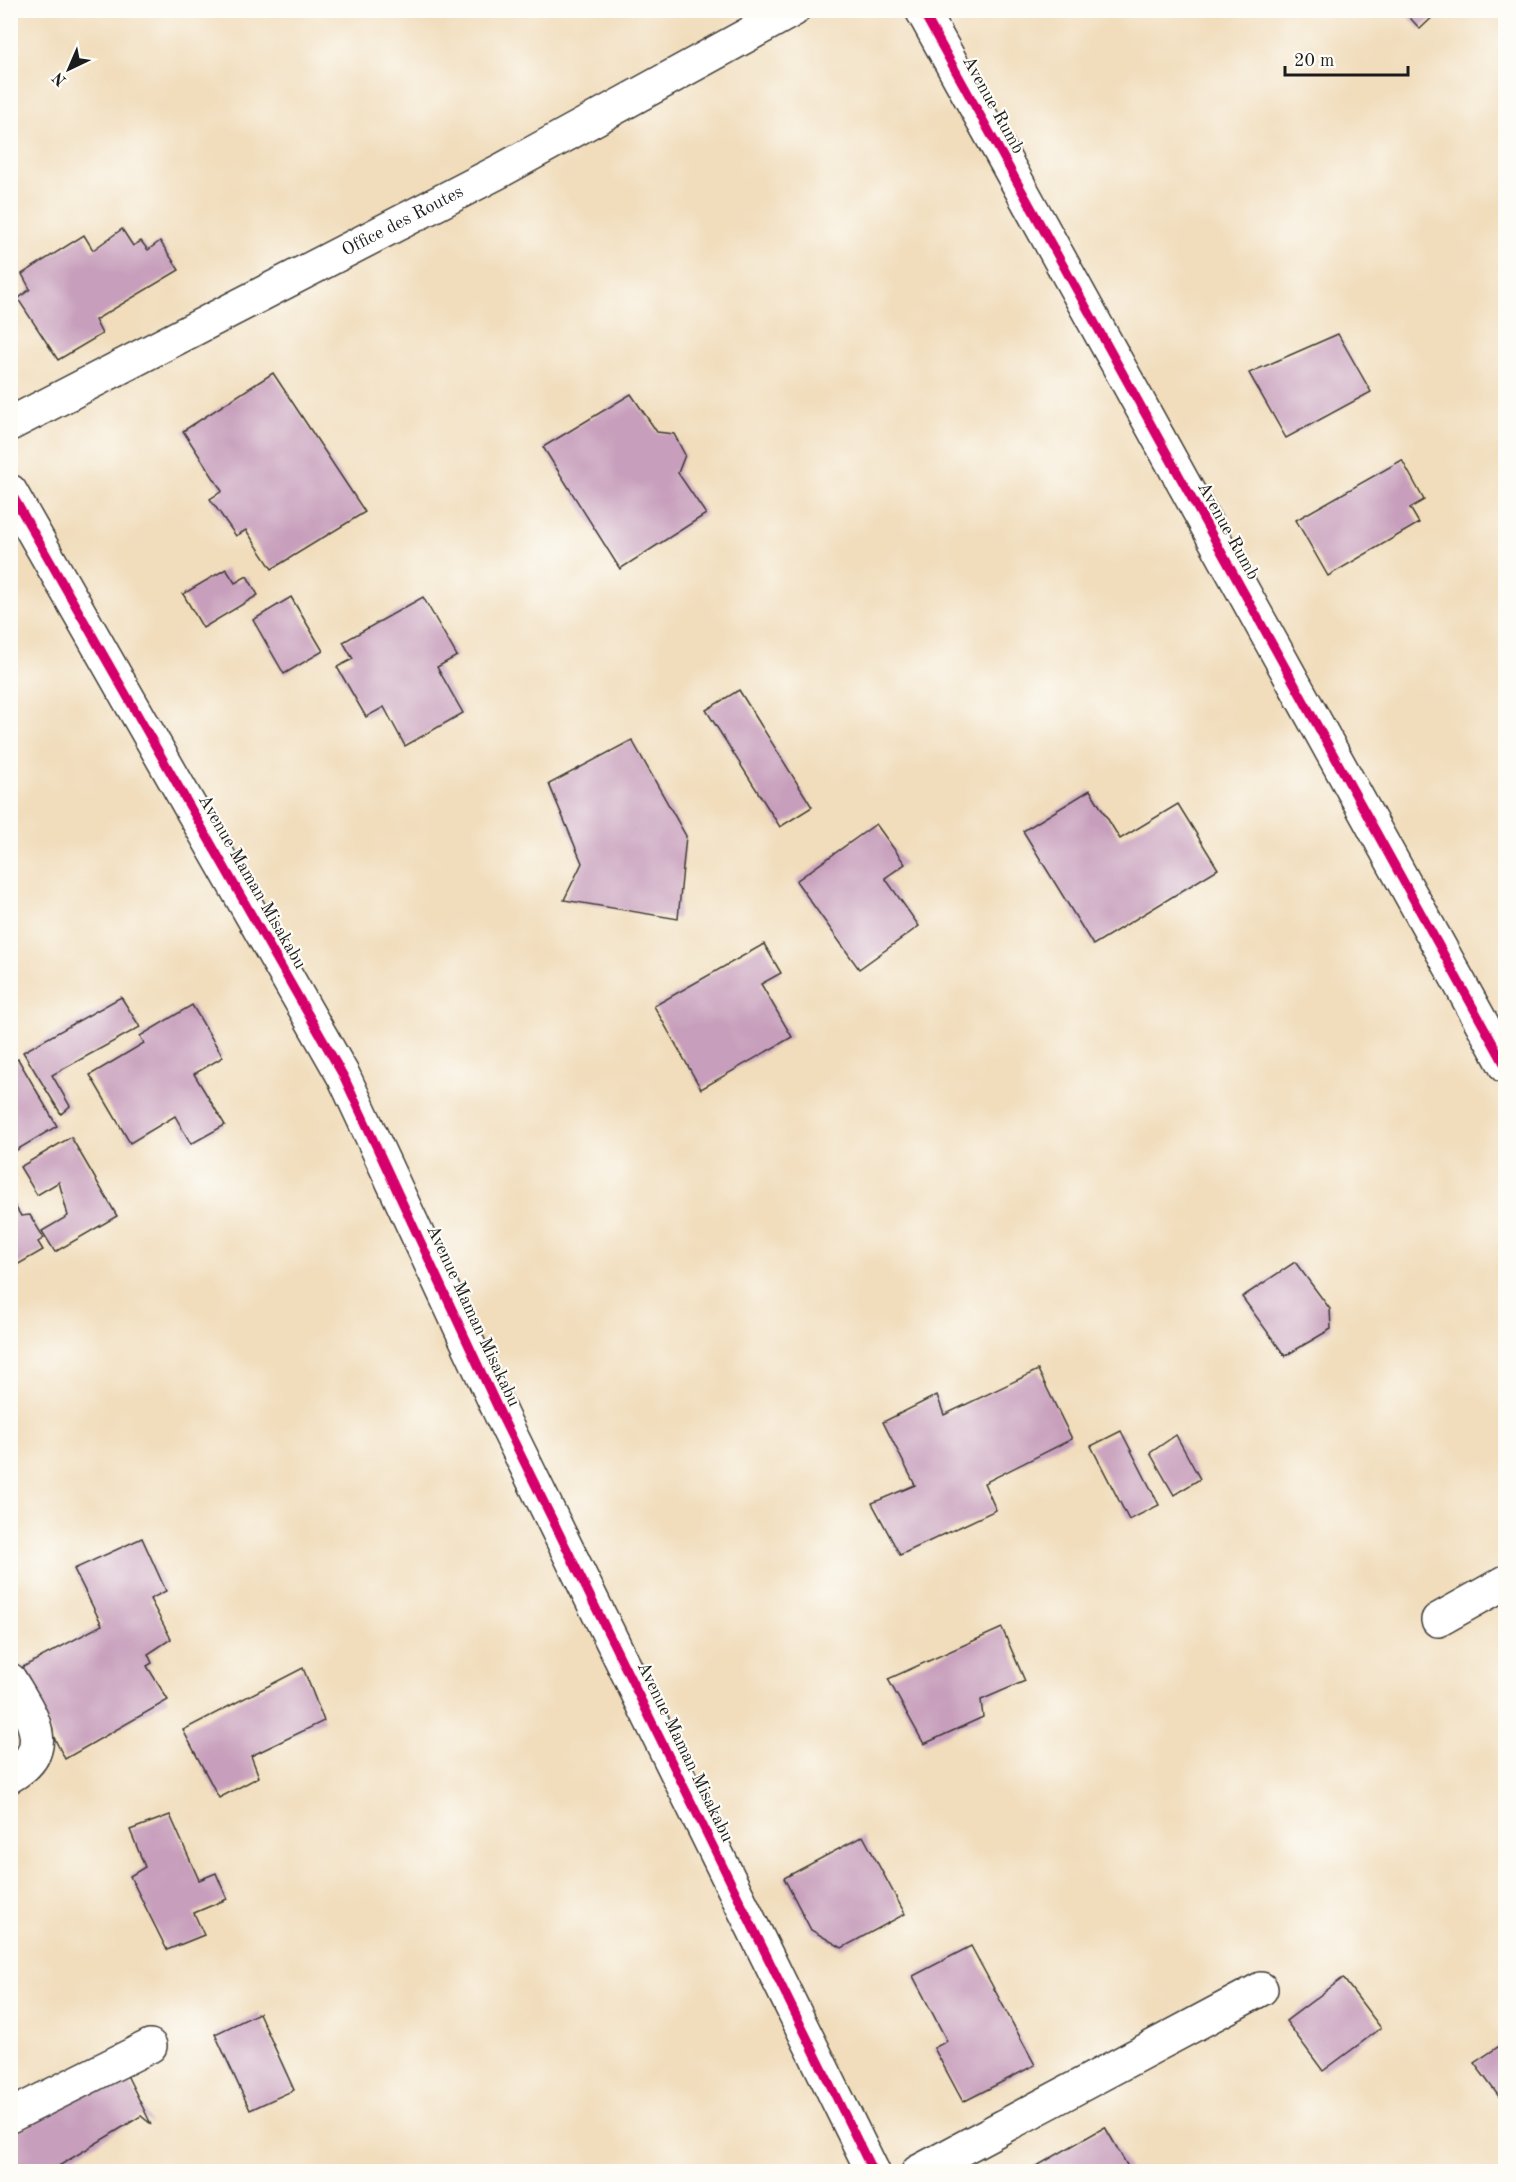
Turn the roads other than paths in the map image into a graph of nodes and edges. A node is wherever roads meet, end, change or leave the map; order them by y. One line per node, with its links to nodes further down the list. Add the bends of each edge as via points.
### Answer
1 (793, 10): 3 (street, Office des Routes, via 500,171)
2 (922, 10): 5 (street, Avenue Rumb)
3 (10, 424)
4 (10, 491): 13 (street, Avenue Maman Misakabu, via 344,1077 503,1419)
5 (1506, 1067)
6 (1506, 1582): 7 (street)
7 (1438, 1620)
8 (10, 1680): 9 (street, via 36,1725 36,1749 24,1768)
9 (10, 1776)
10 (1261, 1989): 14 (street)
11 (150, 2046): 12 (street)
12 (10, 2116)
13 (873, 2172)
14 (918, 2172)

